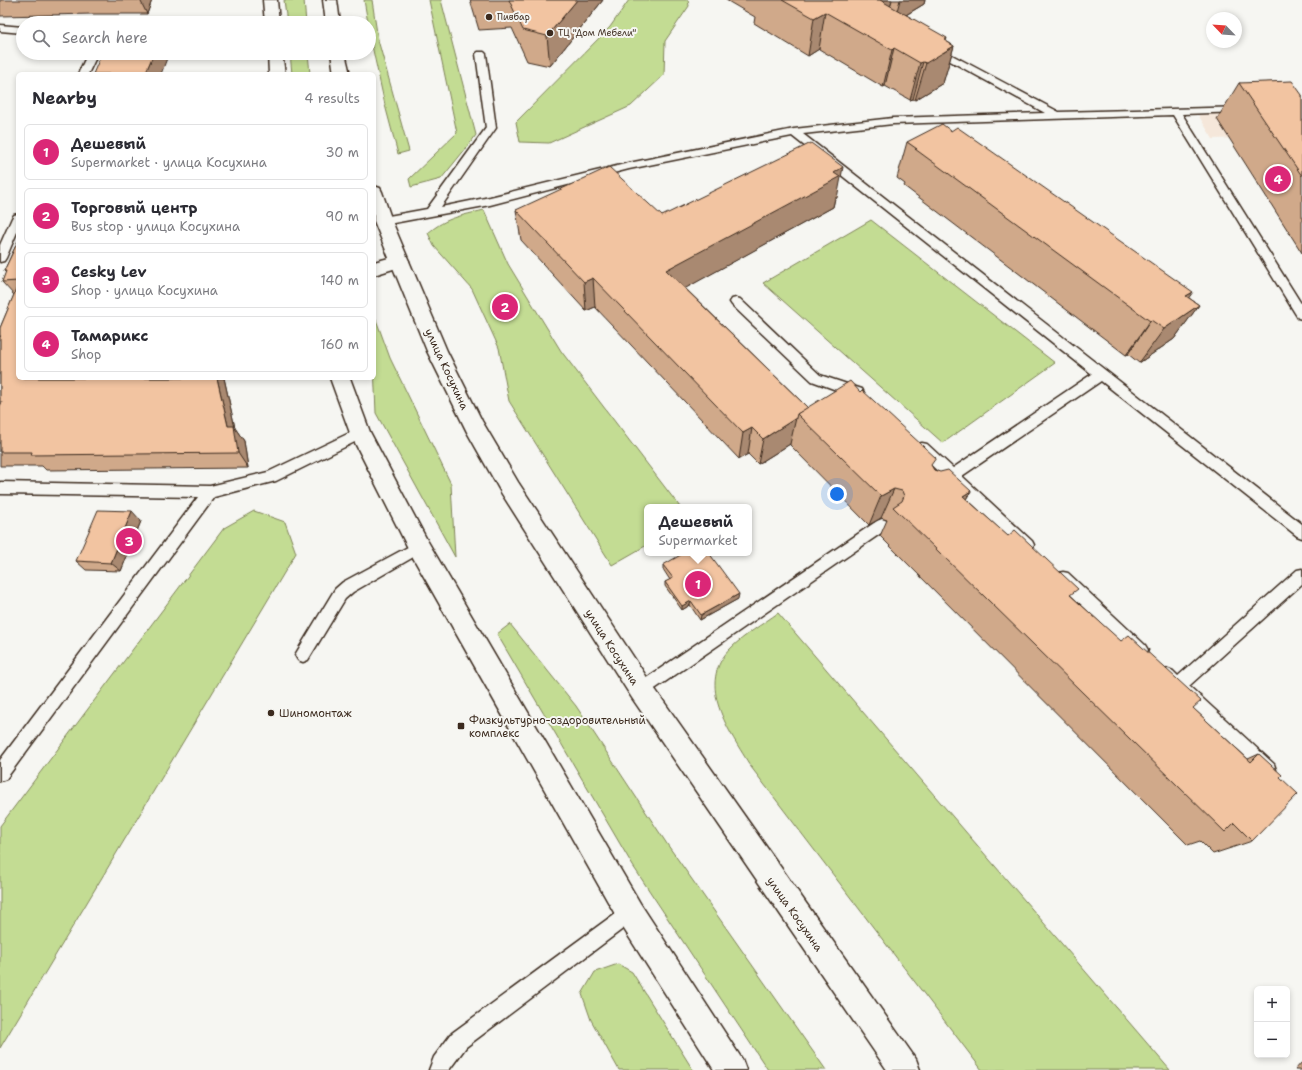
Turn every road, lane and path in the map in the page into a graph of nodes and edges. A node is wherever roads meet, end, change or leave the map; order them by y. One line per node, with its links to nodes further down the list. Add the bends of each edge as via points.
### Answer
1 (270, 0): 3 (main road)
2 (330, 0): 4 (main road)
3 (271, 16)
4 (332, 16)
5 (0, 28): 6 (lane)
6 (16, 29)
7 (925, 43): 17 (lane)
8 (481, 54): 22 (lane, via 491,128)
9 (90, 60): 12 (lane)
10 (276, 60): 13 (main road)
11 (339, 60): 14 (main road)
12 (84, 72)
13 (277, 72)
14 (342, 72)
15 (1255, 108): 16 (lane)
16 (1176, 112): 17 (lane); 29 (lane)
17 (1056, 114): 18 (lane, via 893,120)
18 (794, 132): 19 (lane); 22 (lane, via 629,166)
19 (814, 148): 20 (lane); 30 (lane)
20 (800, 155)
21 (376, 198): 23 (main road, улица Косухина)
22 (431, 212): 23 (lane)
23 (383, 221): 26 (main road, улица Косухина)
24 (16, 222): 25 (lane)
25 (0, 258)
26 (400, 261): 27 (main road); 47 (main road, улица Косухина, via 437,351 474,426 510,488)
27 (376, 268)
28 (736, 302): 32 (lane, via 816,378)
29 (1302, 315)
30 (1101, 374): 35 (lane); 40 (lane)
31 (341, 380): 33 (main road)
32 (868, 397)
33 (360, 433): 38 (lane, via 271,477); 41 (main road)
34 (914, 440): 35 (lane)
35 (952, 476): 36 (lane); 42 (lane)
36 (936, 487)
37 (0, 488): 38 (lane)
38 (210, 492): 48 (lane)
39 (882, 525): 47 (lane)
40 (1302, 532)
41 (419, 547): 45 (lane, via 340,594); 50 (main road)
42 (1039, 557)
43 (1051, 567): 46 (lane)
44 (1302, 575): 46 (lane)
45 (303, 655)
46 (1178, 686): 49 (lane)
47 (641, 690): 53 (main road, улица Косухина)
48 (0, 773)
49 (1277, 778)
50 (630, 913): 51 (lane, via 459,1040); 52 (main road)
51 (439, 1070)
52 (731, 1070)
53 (905, 1070)

